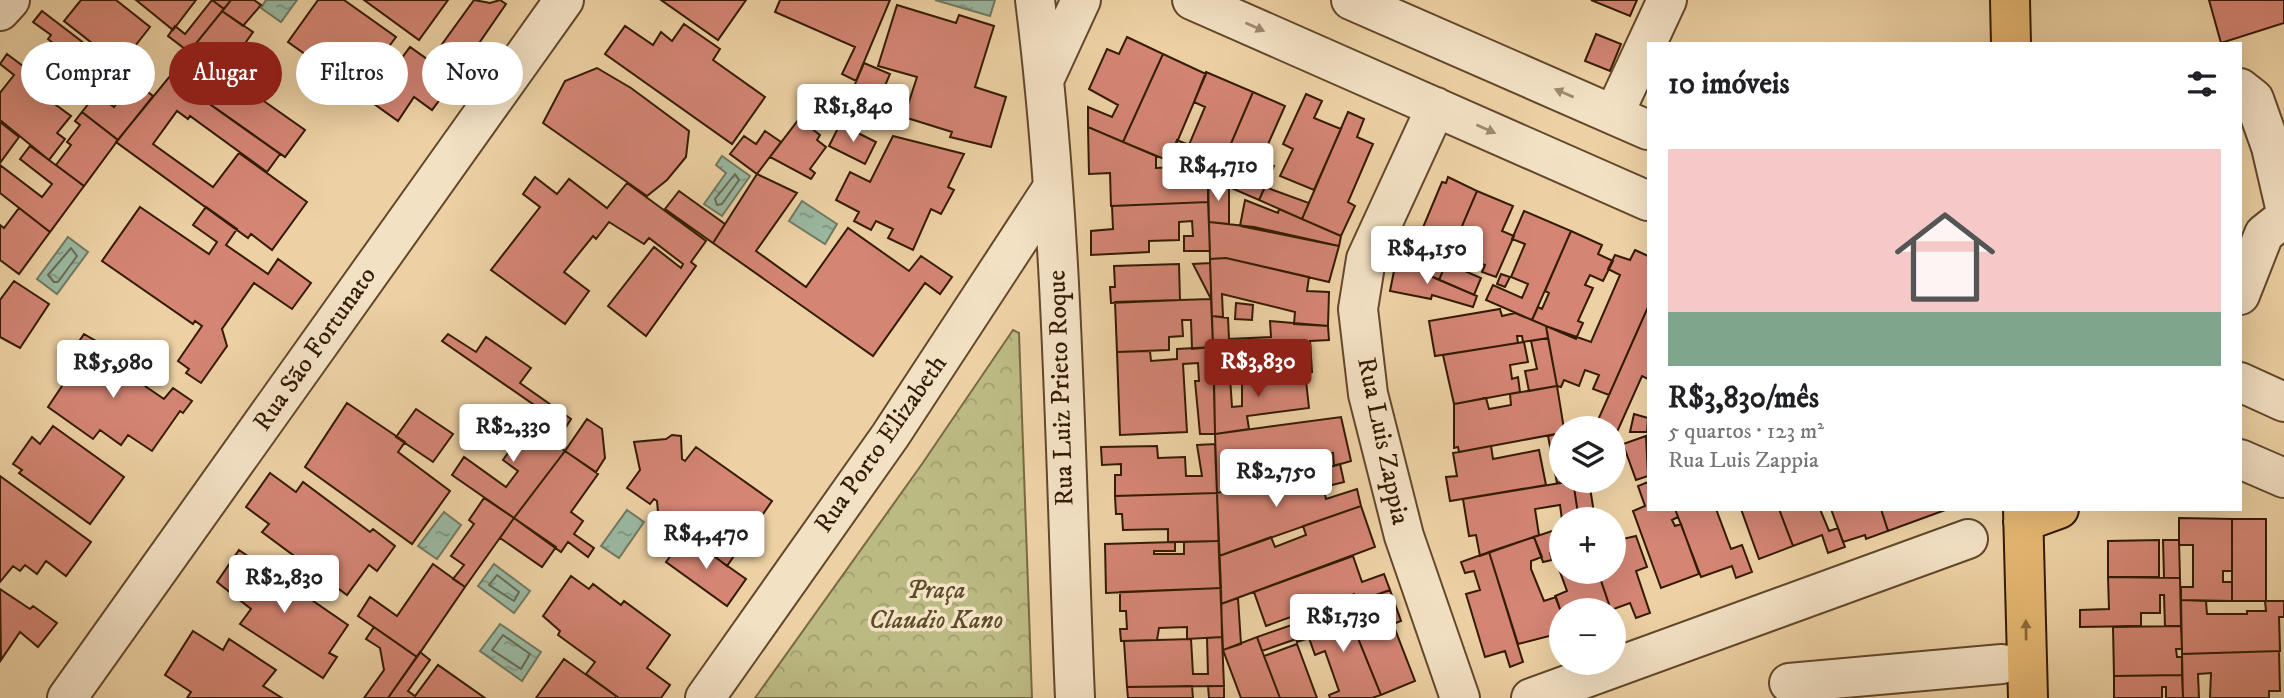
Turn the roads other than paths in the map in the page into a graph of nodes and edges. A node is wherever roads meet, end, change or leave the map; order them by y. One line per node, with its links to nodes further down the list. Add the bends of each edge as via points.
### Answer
1 (10, 0): 10 (street)
2 (564, 0): 34 (street, Rua São Fortunato)
3 (1035, 0): 15 (street, Rua Luiz Prieto Roque)
4 (1081, 0): 15 (street, Rua Luiz Prieto Roque)
5 (1192, 0): 17 (street, one-way to 17)
6 (1351, 0): 18 (street, one-way to 6)
7 (1667, 0): 11 (street)
8 (1984, 0): 12 (main road)
9 (2010, 0): 13 (main road)
10 (0, 12)
11 (1647, 42)
12 (1985, 42)
13 (2011, 42)
14 (1647, 43): 18 (street)
15 (1045, 78): 20 (street, Rua Luiz Prieto Roque)
16 (2242, 90): 22 (street, via 2254,99)
17 (1436, 107): 21 (street, one-way to 21); 37 (street, Rua Luis Zappia, via 1366,259 1358,309 1368,394 1404,536)
18 (1614, 114): 19 (street)
19 (1647, 130)
20 (1052, 187): 35 (street, Rua Porto Elizabeth, via 890,436); 36 (street, Rua Luiz Prieto Roque)
21 (1647, 201)
22 (2284, 203)
23 (2284, 218): 24 (street, via 2264,234)
24 (2242, 290)
25 (2242, 383): 26 (street)
26 (2284, 402)
27 (2242, 459): 28 (street)
28 (2284, 478)
29 (2041, 511): 30 (main road)
30 (2015, 514): 32 (main road); 39 (main road, one-way to 30)
31 (1968, 539): 38 (street)
32 (2002, 681): 33 (street)
33 (1789, 683)
34 (67, 698)
35 (705, 698)
36 (1075, 698)
37 (1460, 698)
38 (1531, 698)
39 (2028, 698)

